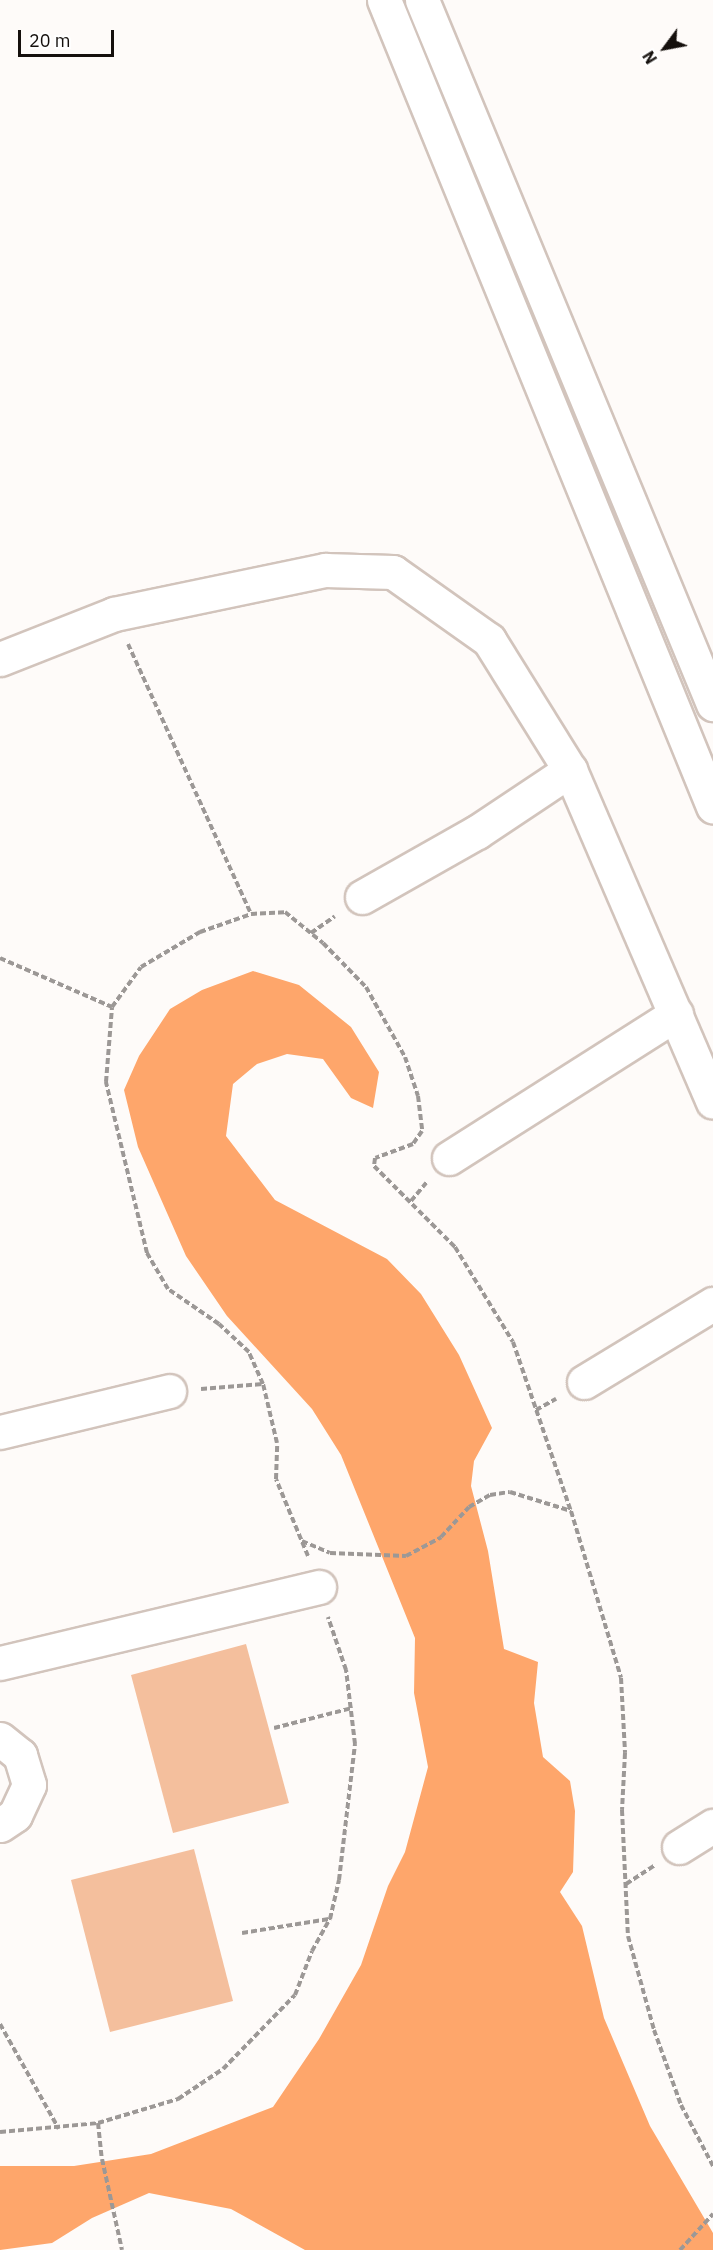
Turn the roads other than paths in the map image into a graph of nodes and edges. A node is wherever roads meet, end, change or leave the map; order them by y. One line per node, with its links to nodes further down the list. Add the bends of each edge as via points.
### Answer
1 (384, 0): 6 (street)
2 (422, 0): 4 (street)
3 (0, 659): 5 (street, via 114,614 325,570 393,572 489,640)
4 (713, 704)
5 (570, 770): 7 (street, via 477,832); 8 (street)
6 (713, 806)
7 (362, 897)
8 (676, 1014): 9 (street); 10 (street)
9 (713, 1102)
10 (449, 1158)
11 (713, 1304): 12 (street)
12 (584, 1382)
13 (169, 1391): 14 (street)
14 (0, 1432)
15 (319, 1587): 16 (street)
16 (0, 1663)
17 (0, 1738): 18 (street, via 20,1755 29,1785 15,1815)
18 (0, 1825)
19 (713, 1826): 20 (street)
20 (680, 1847)

